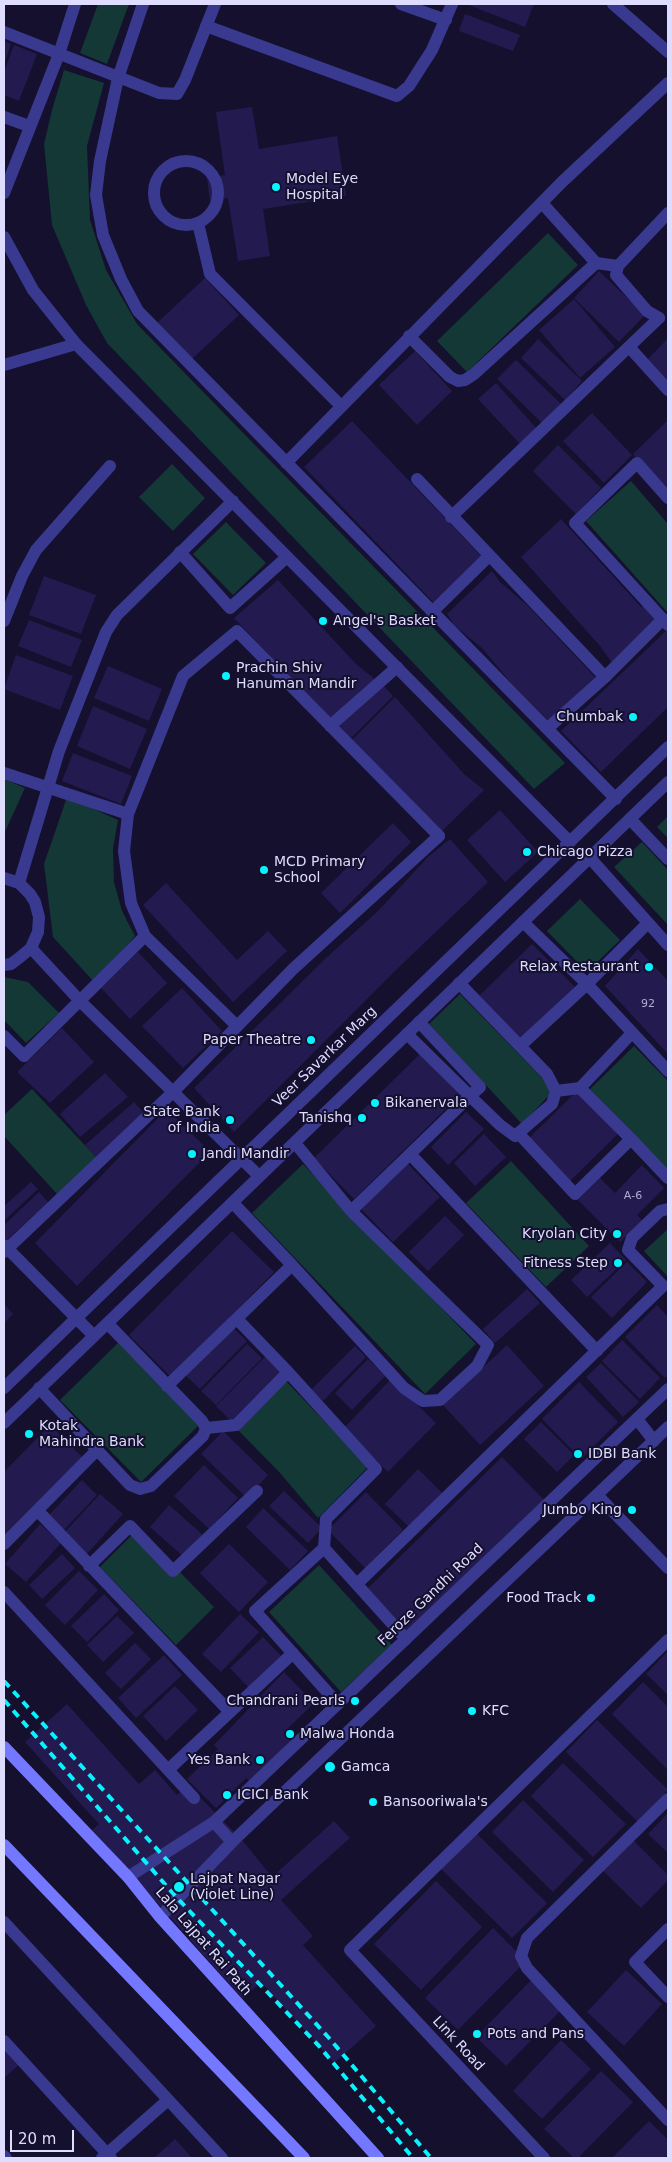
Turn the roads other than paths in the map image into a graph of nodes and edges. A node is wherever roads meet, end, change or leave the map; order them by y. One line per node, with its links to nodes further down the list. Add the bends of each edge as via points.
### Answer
1 (75, 4): 11 (street)
2 (143, 4): 12 (street)
3 (215, 4): 8 (street)
4 (401, 4): 7 (street)
5 (452, 4): 7 (street)
6 (613, 4): 10 (street)
7 (446, 20): 8 (street, via 409,86 397,96)
8 (206, 26): 12 (street, via 177,94 159,93)
9 (4, 32): 11 (street)
10 (668, 52)
11 (59, 54): 12 (street); 15 (street)
12 (118, 78): 29 (street, via 96,195 103,235 121,279 138,311)
13 (668, 83): 17 (street)
14 (4, 117): 15 (street)
15 (30, 126): 16 (street)
16 (4, 193)
17 (542, 203): 21 (street); 23 (street)
18 (668, 213): 22 (street)
19 (198, 223): 19 (street, via 188,226 169,222 157,209 153,192 159,175 172,164 191,161 207,168 216,181 218,197 209,216); 28 (street, via 210,274)
20 (4, 238): 24 (street, via 33,290)
21 (596, 263): 22 (street); 23 (street, via 466,380 450,377)
22 (618, 266): 25 (street, via 616,274 647,310 659,318)
23 (409, 336): 28 (street)
24 (76, 344): 26 (street); 33 (street)
25 (630, 348): 27 (street); 34 (street)
26 (4, 365)
27 (668, 390)
28 (341, 406): 29 (street)
29 (286, 463): 38 (street)
30 (110, 466): 39 (street, via 36,550)
31 (417, 479): 34 (street)
32 (668, 498): 40 (street, via 637,463 575,523)
33 (233, 501): 35 (street); 37 (street)
34 (451, 517): 36 (street)
35 (180, 552): 37 (street, via 230,608); 48 (street, via 117,615 106,632)
36 (489, 556): 38 (street); 42 (street)
37 (287, 557): 41 (street)
38 (432, 612): 44 (street)
39 (4, 621)
40 (666, 622): 42 (street)
41 (397, 668): 43 (street); 52 (street)
42 (605, 677): 44 (street)
43 (330, 726): 50 (street, via 237,631 183,676); 67 (street, via 439,836 293,969)
44 (548, 728): 49 (street)
45 (668, 747): 49 (street, Veer Savarkar Marg)
46 (4, 773): 48 (street)
47 (668, 782): 51 (street)
48 (47, 788): 50 (street); 56 (street)
49 (616, 799): 52 (street, Veer Savarkar Marg)
50 (128, 814): 59 (street, via 124,851 131,903)
51 (630, 819): 53 (street); 54 (street)
52 (570, 842): 81 (street, Veer Savarkar Marg)
53 (590, 858): 57 (street); 58 (street)
54 (668, 859)
55 (4, 878): 56 (street)
56 (19, 883): 61 (street, via 33,898 40,917)
57 (523, 922): 63 (street); 64 (street)
58 (648, 923): 60 (street); 64 (street)
59 (145, 936): 65 (street); 67 (street)
60 (668, 945)
61 (31, 948): 62 (street, via 11,964); 65 (street)
62 (4, 965)
63 (459, 983): 66 (street); 71 (street)
64 (587, 984): 68 (street); 71 (street)
65 (81, 1002): 70 (street, via 24,1056); 75 (street)
66 (419, 1022): 69 (street); 76 (street, via 480,1087)
67 (237, 1026): 75 (street)
68 (632, 1033): 72 (street); 73 (street)
69 (407, 1034): 76 (street); 79 (street)
70 (4, 1036)
71 (520, 1046): 74 (street, via 547,1074)
72 (668, 1071)
73 (580, 1088): 74 (street); 78 (street)
74 (556, 1091): 77 (street, via 552,1104)
75 (173, 1092): 81 (street); 87 (street)
76 (470, 1096): 77 (street, via 500,1126 515,1136); 80 (street)
77 (519, 1134): 78 (street, via 575,1194)
78 (630, 1139): 83 (street)
79 (294, 1143): 82 (street); 86 (street)
80 (410, 1154): 86 (street); 94 (street)
81 (241, 1159): 82 (street); 90 (street, Veer Savarkar Marg)
82 (259, 1176): 84 (street)
83 (668, 1178)
84 (233, 1202): 88 (street); 92 (street)
85 (668, 1209): 89 (street, via 660,1211 632,1238 628,1250)
86 (352, 1211): 88 (street, via 488,1345 477,1366 440,1400 423,1401 404,1388)
87 (5, 1248): 90 (street)
88 (292, 1265): 91 (street)
89 (666, 1288): 94 (street)
90 (76, 1319): 93 (street); 97 (street, Veer Savarkar Marg)
91 (237, 1319): 95 (street); 96 (street)
92 (108, 1324): 93 (street); 96 (street)
93 (94, 1336): 98 (street)
94 (597, 1351): 113 (street)
95 (288, 1372): 103 (street, via 236,1425); 110 (street, via 376,1469 326,1519)
96 (167, 1386): 103 (street)
97 (4, 1388)
98 (39, 1388): 101 (street); 105 (street)
99 (668, 1389): 100 (street, Feroze Gandhi Road)
100 (637, 1419): 104 (street); 115 (street, Feroze Gandhi Road)
101 (4, 1423)
102 (668, 1427): 104 (street)
103 (206, 1428): 105 (street, via 204,1436 150,1486 140,1489 130,1485)
104 (654, 1441): 107 (street)
105 (98, 1449): 108 (street)
106 (257, 1491): 111 (street, via 173,1571 130,1526)
107 (597, 1495): 112 (street); 125 (street)
108 (38, 1511): 109 (street); 111 (street)
109 (4, 1544)
110 (324, 1548): 113 (street); 117 (street, via 255,1611)
111 (89, 1566): 119 (street)
112 (668, 1568)
113 (357, 1584): 115 (street)
114 (4, 1592): 121 (street)
115 (406, 1639): 118 (street, Feroze Gandhi Road)
116 (668, 1640): 139 (street, Link Road, via 350,1950)
117 (293, 1653): 118 (street); 119 (street)
118 (338, 1704): 124 (street, Feroze Gandhi Road)
119 (230, 1712): 121 (street)
120 (4, 1746): 127 (main road, Lala Lajpat Rai Path)
121 (169, 1769): 122 (street)
122 (194, 1798)
123 (668, 1799): 134 (street, via 527,1938 521,1956 527,1968)
124 (214, 1822): 125 (street); 127 (street, Feroze Gandhi Road)
125 (232, 1842): 128 (street)
126 (4, 1845): 137 (main road)
127 (128, 1877): 128 (main road, Lala Lajpat Rai Path)
128 (160, 1918): 138 (main road, Lala Lajpat Rai Path)
129 (4, 1922): 133 (street)
130 (668, 1929): 131 (street, via 635,1962)
131 (668, 1997)
132 (4, 2041): 135 (street)
133 (168, 2100): 135 (street); 136 (street)
134 (668, 2120)
135 (107, 2157)
136 (222, 2158)
137 (304, 2158)
138 (378, 2158)
139 (544, 2158)

